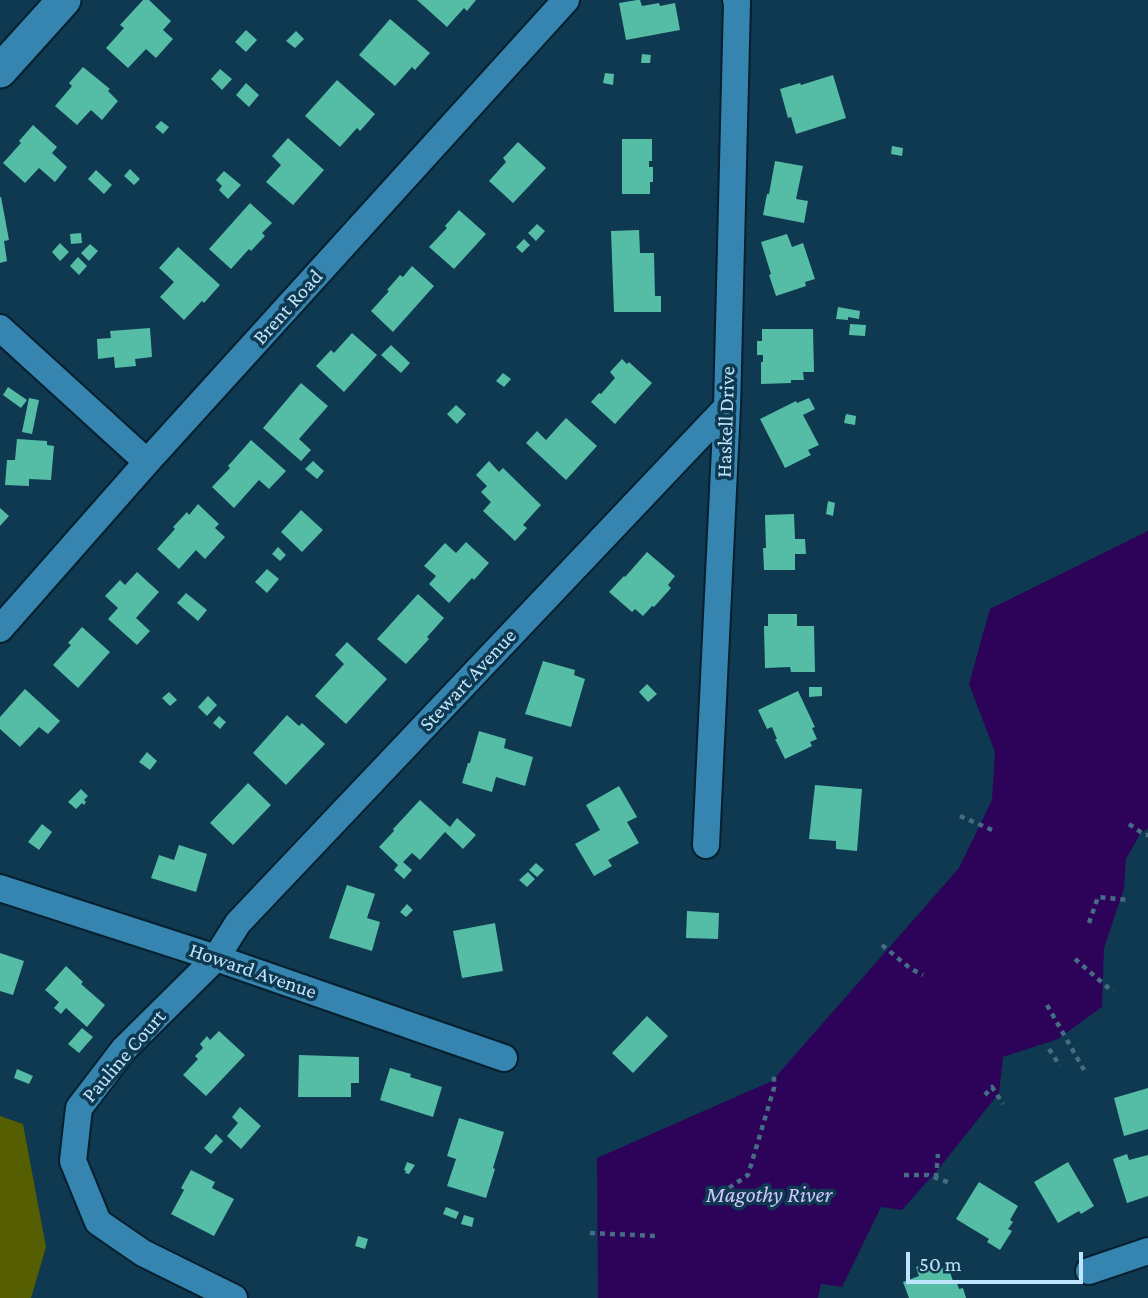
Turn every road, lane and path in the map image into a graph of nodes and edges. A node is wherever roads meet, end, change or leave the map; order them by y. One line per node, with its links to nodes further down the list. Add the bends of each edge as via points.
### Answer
1 (64, 0): 4 (street)
2 (566, 0): 7 (street, Brent Road)
3 (736, 0): 6 (street, Haskell Drive)
4 (0, 71)
5 (0, 328): 7 (street)
6 (727, 407): 13 (street, Haskell Drive); 18 (street, Stewart Avenue, via 237,923)
7 (148, 462): 8 (street, Brent Road)
8 (5, 623)
9 (960, 816): 11 (path)
10 (1129, 824): 12 (path)
11 (992, 830)
12 (1148, 835)
13 (706, 845)
14 (0, 888): 18 (street, Howard Avenue)
15 (1128, 900): 16 (path, via 1098,898)
16 (1089, 923)
17 (883, 945): 20 (path)
18 (216, 958): 24 (street, Howard Avenue); 39 (street, Pauline Court, via 124,1049 79,1108 73,1161 98,1222 143,1254)
19 (1075, 959): 21 (path)
20 (923, 975)
21 (1113, 992)
22 (1046, 1004): 26 (path)
23 (1049, 1049): 25 (path)
24 (504, 1058)
25 (1060, 1066)
26 (1084, 1070)
27 (774, 1074): 34 (path, via 748,1175)
28 (985, 1095): 29 (path, via 992,1087)
29 (1003, 1104)
30 (938, 1154): 32 (path)
31 (904, 1175): 32 (path)
32 (936, 1178): 33 (path)
33 (950, 1183)
34 (729, 1188)
35 (590, 1233): 36 (path)
36 (656, 1236)
37 (1148, 1251): 38 (street)
38 (1089, 1271)
39 (234, 1298)

